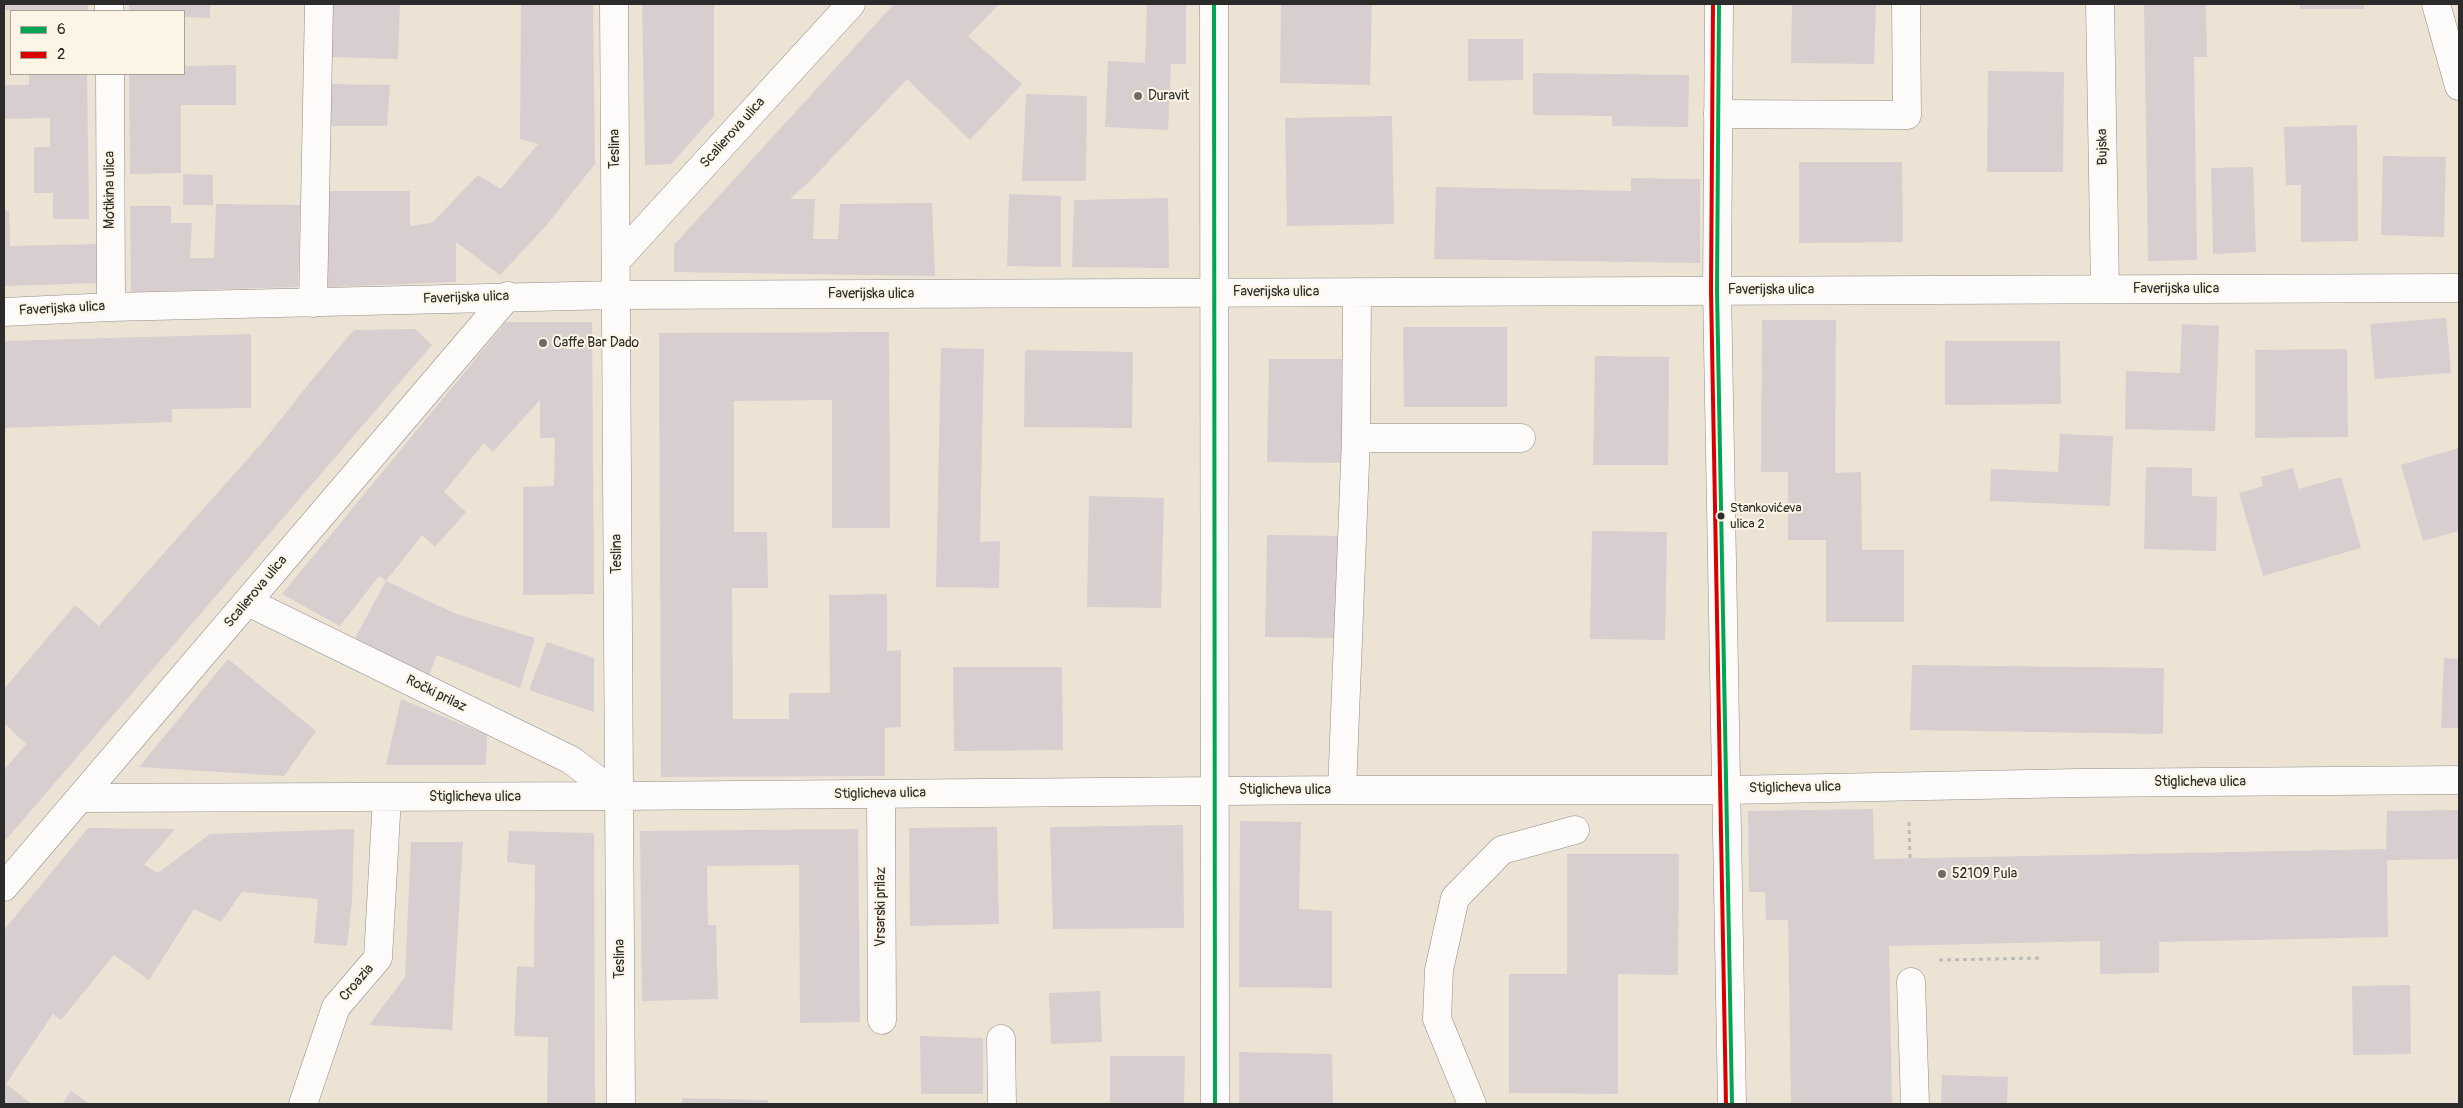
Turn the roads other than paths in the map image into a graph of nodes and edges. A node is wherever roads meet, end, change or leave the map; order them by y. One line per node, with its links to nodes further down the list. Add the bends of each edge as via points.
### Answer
1 (319, 4): 20 (street)
2 (614, 4): 12 (street, Teslina)
3 (851, 4): 12 (street, Scalierova ulica)
4 (1214, 4): 16 (street)
5 (1719, 4): 11 (street)
6 (1906, 4): 11 (street, via 1907,115)
7 (2100, 4): 14 (street, Bujska)
8 (2436, 4): 10 (street)
9 (110, 75): 21 (street, Motikina ulica)
10 (2459, 86)
11 (1718, 114): 15 (street)
12 (616, 261): 18 (street, Teslina)
13 (2459, 288): 14 (street, Faverijska ulica)
14 (2105, 289): 15 (street, Faverijska ulica)
15 (1717, 290): 17 (street, Faverijska ulica); 28 (street)
16 (1215, 292): 17 (street, Faverijska ulica); 18 (street, Faverijska ulica); 29 (street)
17 (1357, 292): 23 (street)
18 (616, 295): 19 (street, Faverijska ulica); 31 (street, Teslina)
19 (508, 296): 20 (street, Faverijska ulica); 25 (street, Scalierova ulica)
20 (313, 304): 21 (street, Faverijska ulica)
21 (111, 307): 22 (street, Faverijska ulica)
22 (4, 312)
23 (1356, 438): 24 (street); 27 (street)
24 (1521, 438)
25 (248, 602): 31 (street, Ročki prilaz, via 571,760); 33 (street, Scalierova ulica)
26 (2459, 780): 28 (street, Stiglicheva ulica)
27 (1342, 790): 28 (street, Stiglicheva ulica); 29 (street, Stiglicheva ulica)
28 (1728, 790): 44 (street)
29 (1215, 791): 30 (street, Stiglicheva ulica); 42 (street)
30 (881, 794): 31 (street, Stiglicheva ulica); 37 (street, Vrsarski prilaz)
31 (619, 796): 32 (street, Stiglicheva ulica); 40 (street, Teslina)
32 (387, 797): 33 (street, Stiglicheva ulica); 39 (street, Croazia, via 378,958 336,1007)
33 (80, 798): 35 (street, Scalierova ulica)
34 (1575, 830): 43 (street, via 1502,850 1455,898 1439,970 1437,1019)
35 (4, 887)
36 (1912, 982): 45 (street)
37 (882, 1020)
38 (1001, 1039): 41 (street)
39 (303, 1104)
40 (621, 1104)
41 (1002, 1104)
42 (1215, 1104)
43 (1472, 1104)
44 (1732, 1104)
45 (1915, 1104)

